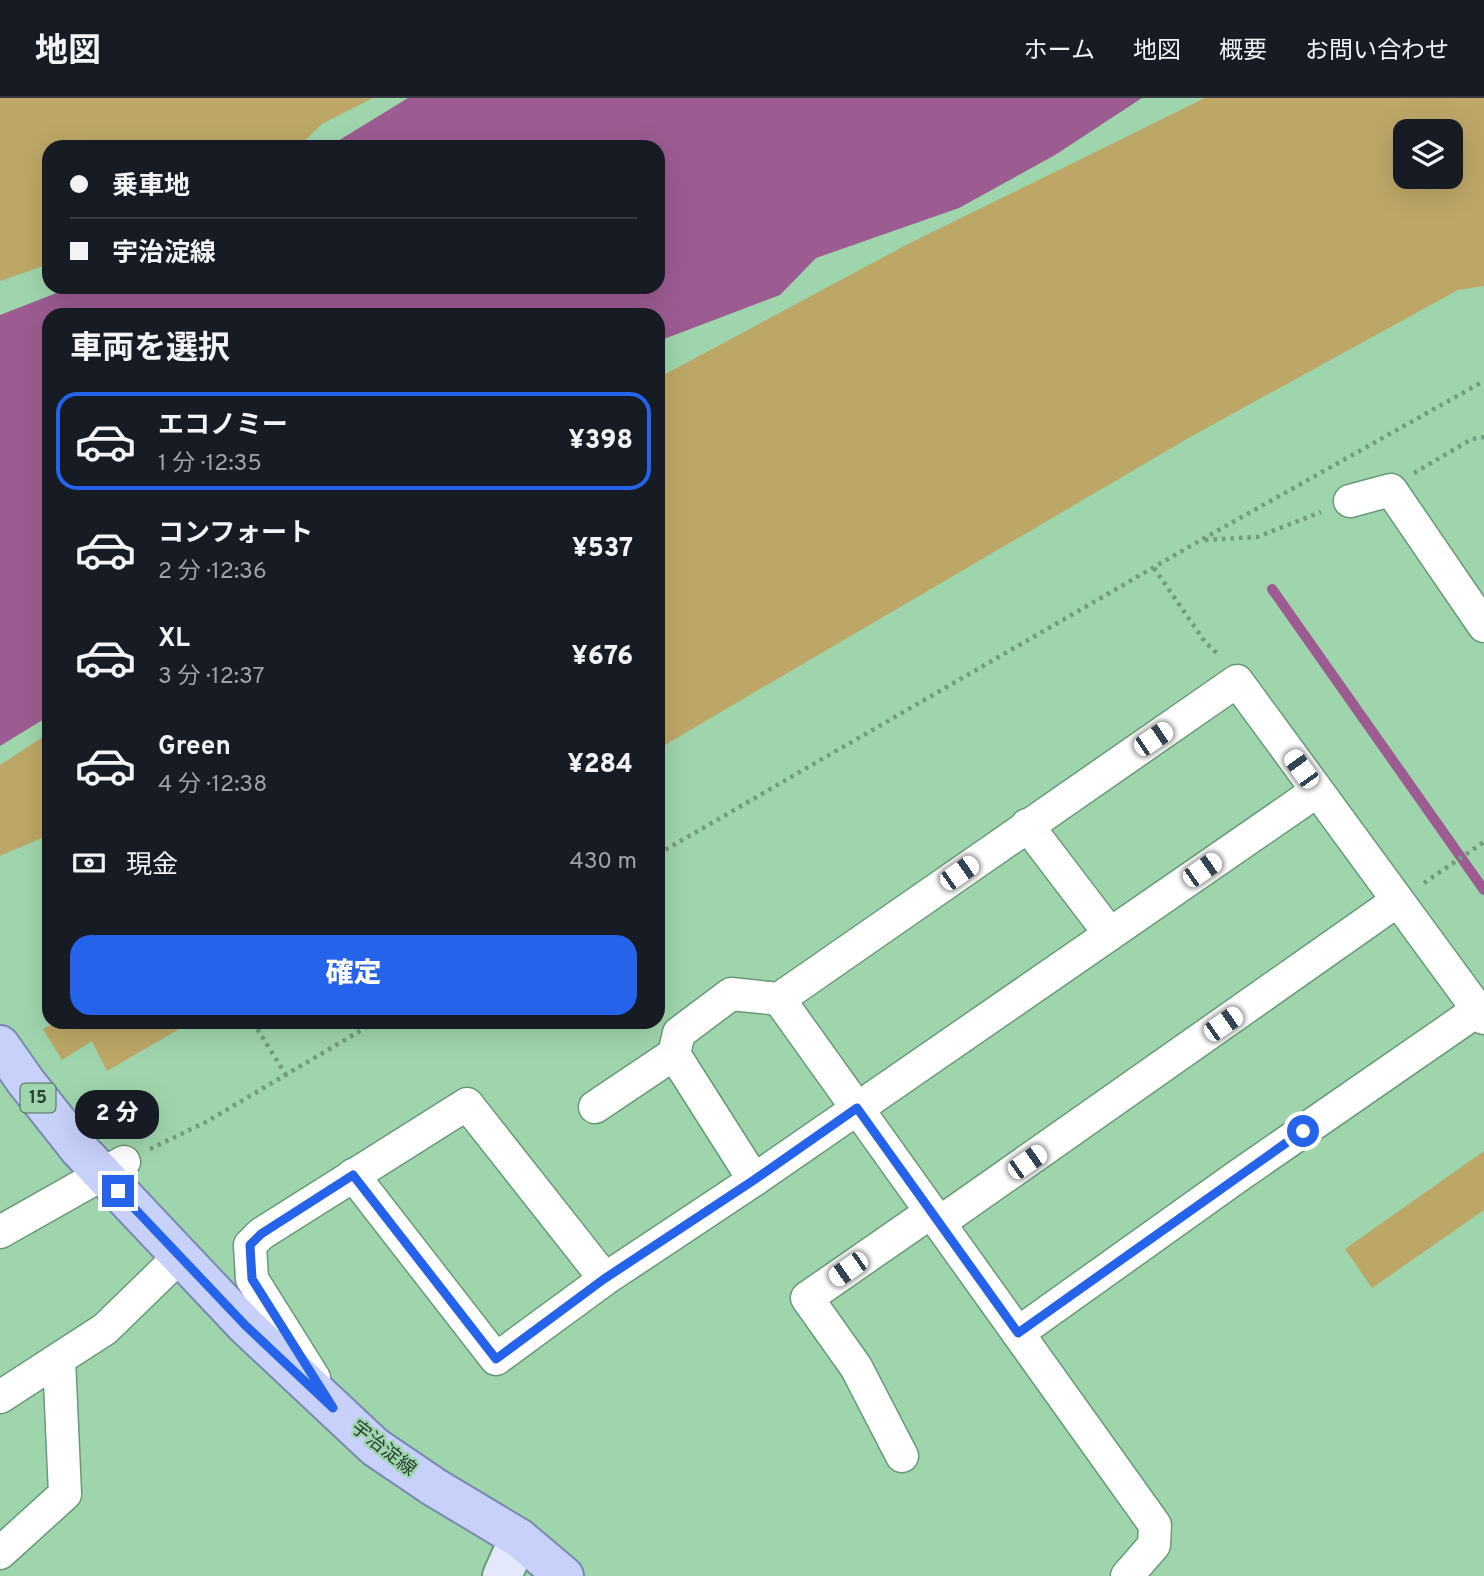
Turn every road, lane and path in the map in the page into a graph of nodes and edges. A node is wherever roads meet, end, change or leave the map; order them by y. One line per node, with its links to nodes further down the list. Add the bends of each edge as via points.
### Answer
1 (1484, 381): 5 (path)
2 (1484, 437): 3 (path, via 1472,439)
3 (1391, 490): 4 (street); 7 (street)
4 (1350, 501): 5 (path, via 1257,537)
5 (1201, 540): 6 (path)
6 (1154, 568): 8 (path); 12 (path)
7 (1484, 626)
8 (1205, 642)
9 (1317, 791): 10 (street, via 1237,681); 13 (street); 14 (street)
10 (1027, 825): 14 (street); 15 (street)
11 (1484, 842): 13 (path)
12 (665, 850)
13 (1397, 901): 16 (street); 27 (street)
14 (1110, 934): 23 (street)
15 (779, 999): 20 (street, via 731,995 679,1033); 23 (street)
16 (1481, 1014): 31 (street, via 1227,1184)
17 (257, 1029): 21 (path)
18 (363, 1029): 21 (path)
19 (0, 1045): 24 (main road, 宇治淀線 / 15, via 26,1082)
20 (674, 1054): 22 (street); 26 (street)
21 (286, 1075): 24 (path, via 206,1122)
22 (595, 1107)
23 (857, 1108): 26 (street); 27 (street)
24 (102, 1161): 28 (street); 29 (main road, 宇治淀線 / 15)
25 (353, 1175): 30 (street, via 467,1104); 30 (street, via 496,1359); 34 (street, via 250,1245 252,1279)
26 (754, 1180): 30 (street)
27 (935, 1217): 31 (street); 35 (street, via 807,1298 856,1367)
28 (0, 1232)
29 (179, 1257): 32 (street, via 105,1329); 34 (main road, 宇治淀線 / 15)
30 (604, 1279)
31 (1018, 1333): 40 (street, via 1155,1525 1154,1545)
32 (59, 1359): 33 (street); 37 (street, via 65,1494)
33 (0, 1397)
34 (333, 1408): 36 (main road, 宇治淀線 / 15, via 375,1447)
35 (902, 1456)
36 (519, 1538): 38 (main road); 39 (main road, 宇治淀線 / 15)
37 (0, 1553)
38 (502, 1576)
39 (564, 1576)
40 (1127, 1576)

